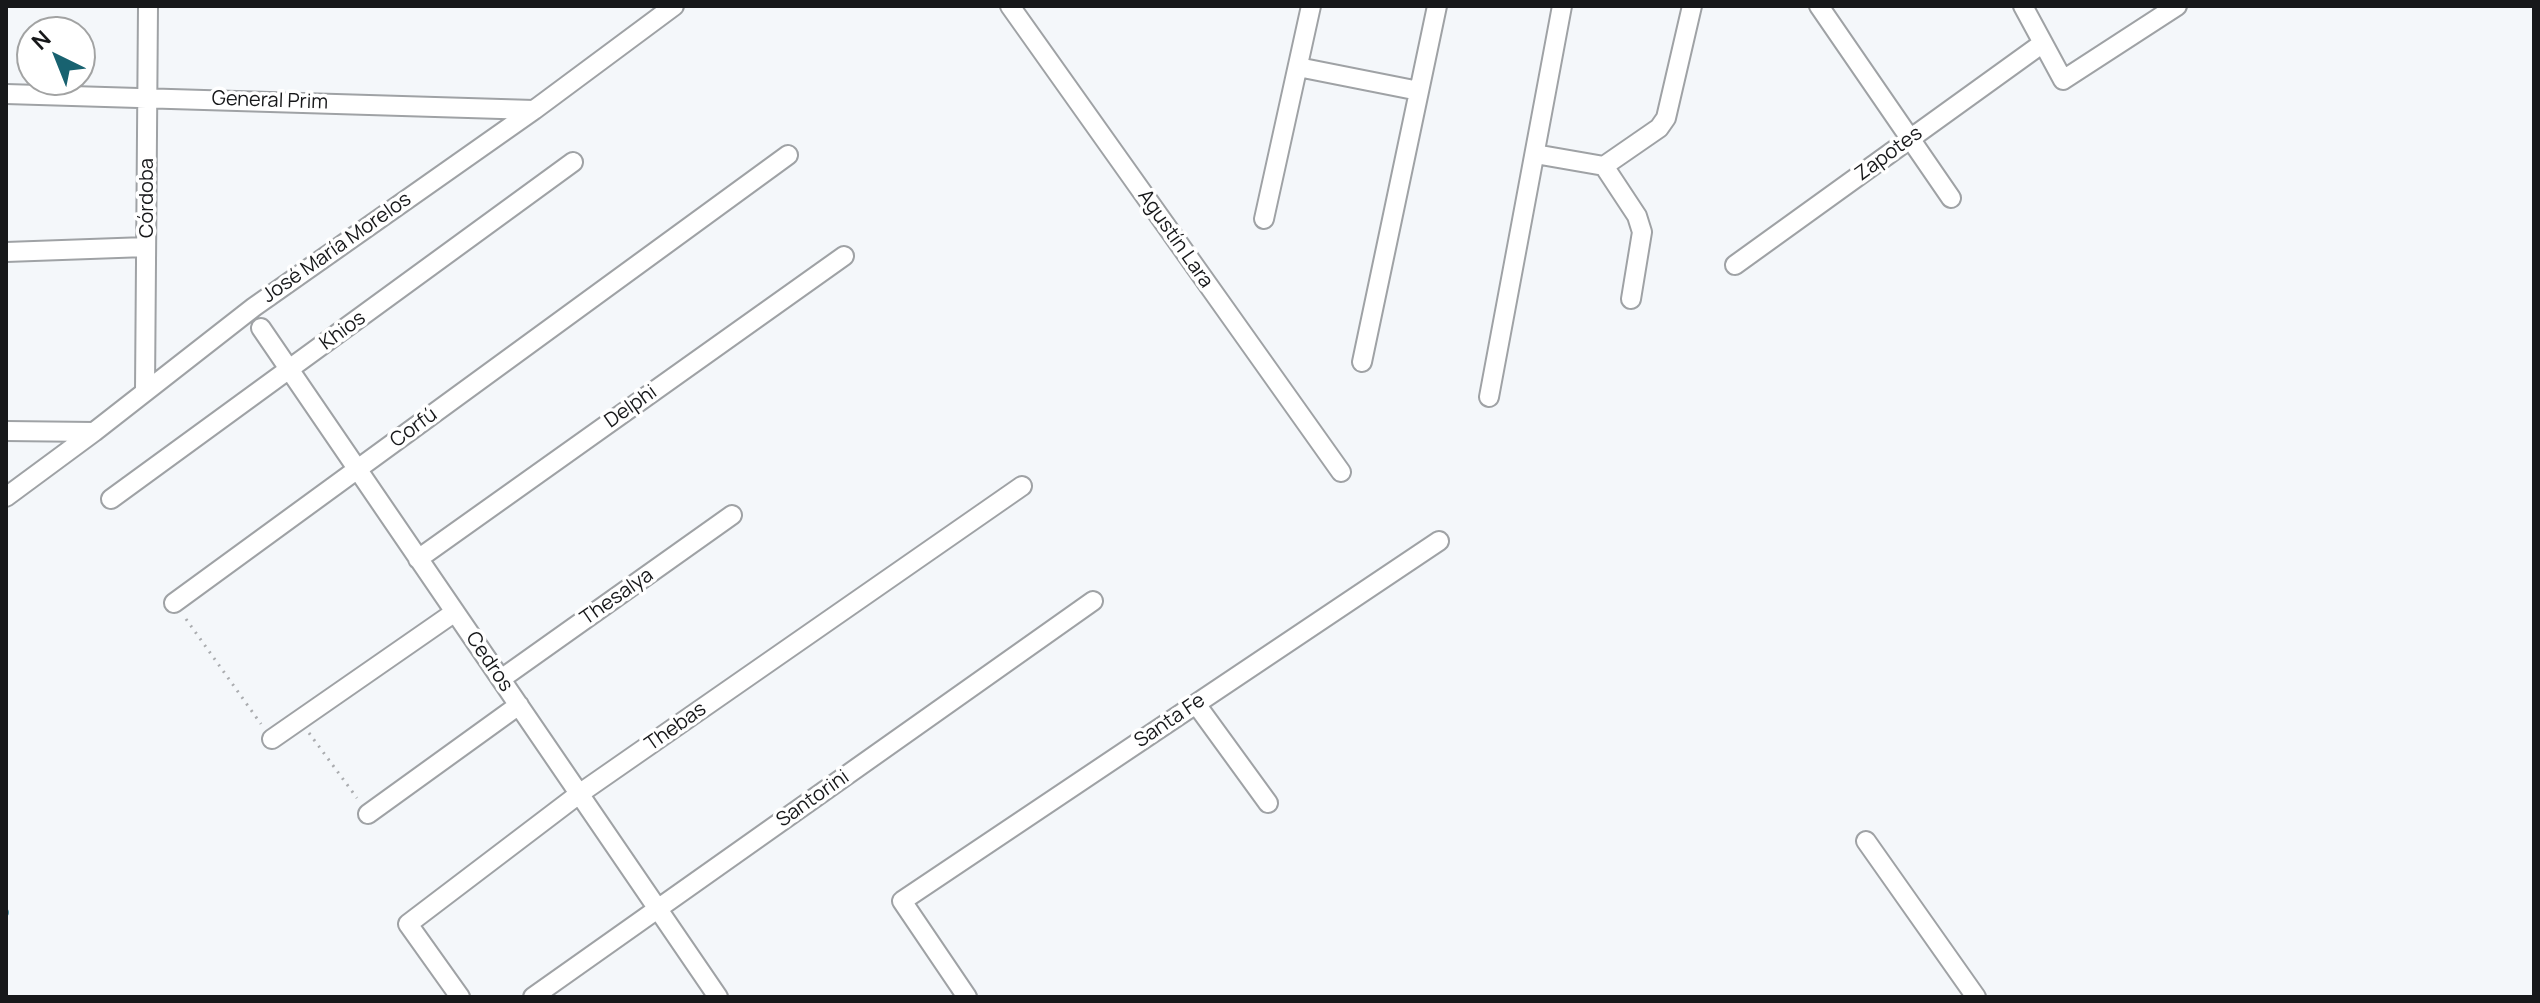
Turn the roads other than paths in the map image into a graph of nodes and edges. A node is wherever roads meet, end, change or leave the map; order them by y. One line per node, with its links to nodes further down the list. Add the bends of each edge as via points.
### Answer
1 (148, 6): 15 (street, Córdoba)
2 (674, 6): 16 (street, José María Morelos)
3 (1010, 6): 37 (street, Agustín Lara)
4 (1311, 6): 12 (street)
5 (1437, 6): 13 (street)
6 (1562, 6): 18 (street)
7 (1692, 6): 21 (street, via 1666,118)
8 (1819, 6): 17 (street)
9 (2023, 6): 11 (street)
10 (2177, 6): 11 (street, via 2063,80)
11 (2043, 43): 17 (street, Zapotes)
12 (1298, 67): 13 (street); 23 (street)
13 (1419, 91): 30 (street)
14 (6, 94): 15 (street, General Prim)
15 (147, 97): 16 (street, General Prim); 24 (street, Córdoba)
16 (534, 110): 32 (street, José María Morelos)
17 (1911, 139): 22 (street); 27 (street, Zapotes)
18 (1535, 154): 21 (street); 33 (street)
19 (788, 155): 36 (street, Corfú)
20 (573, 162): 31 (street, Khios)
21 (1604, 166): 28 (street, via 1642,232)
22 (1951, 198)
23 (1264, 219)
24 (146, 247): 25 (street); 32 (street, Córdoba)
25 (6, 252)
26 (844, 256): 43 (street, Delphi)
27 (1735, 265)
28 (1631, 299)
29 (261, 328): 31 (street, Cedros)
30 (1362, 362)
31 (290, 370): 36 (street, Cedros); 40 (street, Khios)
32 (145, 390): 35 (street, José María Morelos)
33 (1489, 397)
34 (6, 431): 35 (street)
35 (94, 432): 39 (street, José María Morelos)
36 (357, 469): 43 (street, Cedros); 45 (street, Corfú)
37 (1341, 472)
38 (1022, 486): 51 (street, Thebas)
39 (6, 497)
40 (111, 499)
41 (732, 515): 47 (street, Thesalya)
42 (1439, 541): 48 (street, Santa Fe)
43 (418, 559): 46 (street, Cedros)
44 (1093, 601): 55 (street, Santorini)
45 (174, 603)
46 (455, 612): 47 (street, Cedros); 50 (street)
47 (501, 679): 49 (street, Cedros)
48 (1196, 704): 52 (street); 59 (street, Santa Fe, via 902,901)
49 (519, 705): 51 (street, Cedros); 53 (street)
50 (272, 739)
51 (579, 794): 55 (street, Cedros); 56 (street, Thebas, via 408,924)
52 (1268, 803)
53 (368, 814)
54 (1866, 841): 60 (street)
55 (658, 909): 57 (street, Santorini); 58 (street, Cedros)
56 (460, 997)
57 (533, 997)
58 (718, 997)
59 (967, 997)
60 (1976, 997)

